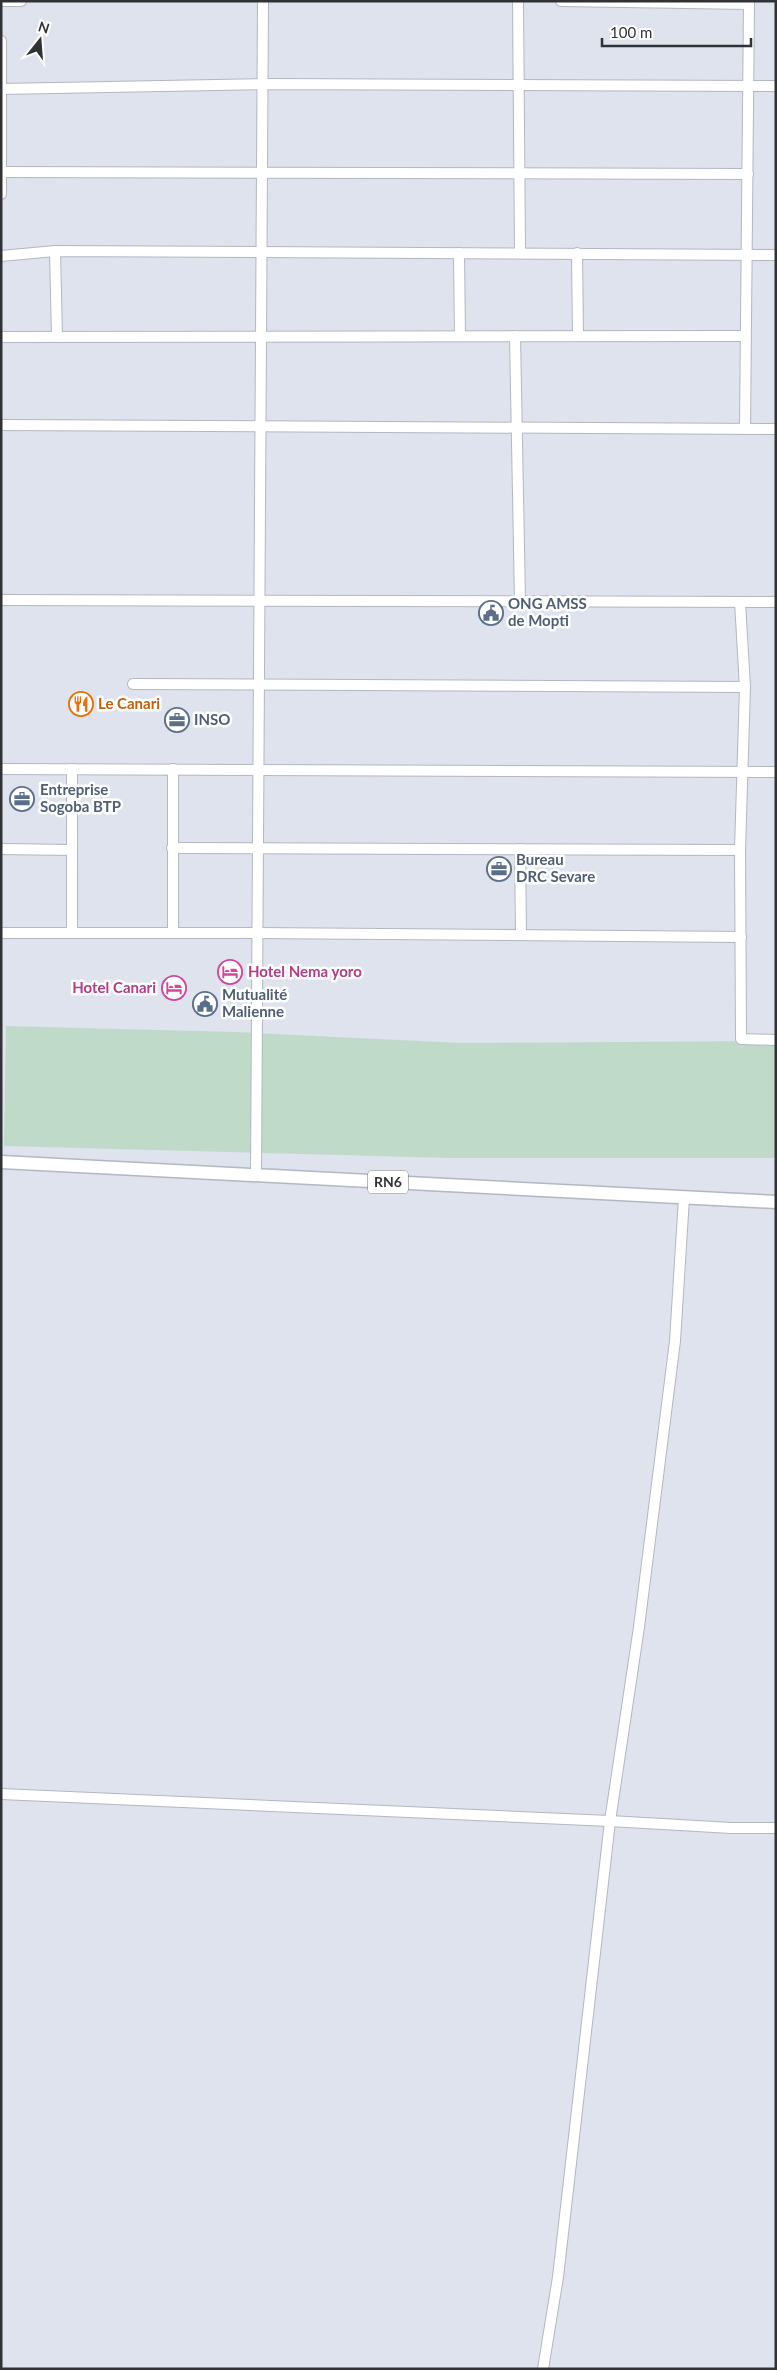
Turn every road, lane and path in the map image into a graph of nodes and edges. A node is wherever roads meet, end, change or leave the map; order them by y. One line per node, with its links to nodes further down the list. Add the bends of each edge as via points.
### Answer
1 (21, 1): 5 (street)
2 (263, 1): 9 (street)
3 (518, 1): 10 (street)
4 (561, 1): 6 (street)
5 (1, 2)
6 (577, 2): 7 (street)
7 (749, 2): 12 (street)
8 (1, 41): 13 (street)
9 (263, 84): 10 (street); 13 (street); 14 (street)
10 (519, 84): 12 (street); 15 (street)
11 (776, 86): 12 (street)
12 (749, 87): 17 (street)
13 (2, 89): 16 (street)
14 (262, 171): 15 (street); 16 (street); 20 (street)
15 (520, 171): 17 (street); 22 (street)
16 (2, 172): 18 (street)
17 (748, 174): 24 (street)
18 (1, 194)
19 (55, 251): 20 (street); 26 (street); 27 (street)
20 (262, 251): 21 (street); 33 (street)
21 (459, 252): 22 (street); 28 (street)
22 (520, 253): 23 (street)
23 (577, 253): 24 (street); 30 (street)
24 (745, 254): 25 (street); 31 (street)
25 (776, 255)
26 (1, 256)
27 (57, 336): 32 (street); 33 (street)
28 (460, 336): 29 (street); 33 (street)
29 (515, 336): 30 (street); 36 (street)
30 (578, 336): 31 (street)
31 (746, 336): 37 (street)
32 (1, 337)
33 (261, 337): 35 (street)
34 (1, 424): 35 (street)
35 (260, 426): 36 (street); 40 (street)
36 (517, 428): 37 (street); 41 (street)
37 (745, 429): 38 (street)
38 (776, 429)
39 (1, 600): 40 (street)
40 (260, 600): 41 (street); 45 (street)
41 (520, 601): 42 (street)
42 (740, 602): 43 (street); 46 (street)
43 (776, 602)
44 (133, 684): 45 (street)
45 (260, 686): 46 (street); 47 (street)
46 (745, 687): 52 (street)
47 (259, 768): 50 (street); 52 (street); 55 (street)
48 (1, 769): 49 (street)
49 (72, 769): 50 (street); 56 (street)
50 (173, 769): 53 (street)
51 (776, 772): 52 (street)
52 (742, 773): 58 (street)
53 (172, 848): 55 (street); 60 (street)
54 (1, 849): 56 (street)
55 (258, 849): 57 (street); 61 (street)
56 (71, 850): 59 (street)
57 (520, 850): 58 (street); 63 (street)
58 (740, 850): 64 (street)
59 (72, 933): 60 (street); 62 (street)
60 (173, 933): 61 (street)
61 (257, 933): 63 (street); 67 (street)
62 (1, 934)
63 (521, 935): 64 (street)
64 (740, 937): 65 (street, via 741,1039)
65 (776, 1040)
66 (1, 1162): 67 (main road, RN6)
67 (256, 1175): 68 (main road, RN6)
68 (684, 1198): 69 (main road, RN6); 71 (street, via 675,1341 639,1627)
69 (776, 1202)
70 (1, 1794): 71 (street)
71 (610, 1821): 72 (street); 73 (street, via 558,2277)
72 (776, 1828)
73 (543, 2369)

